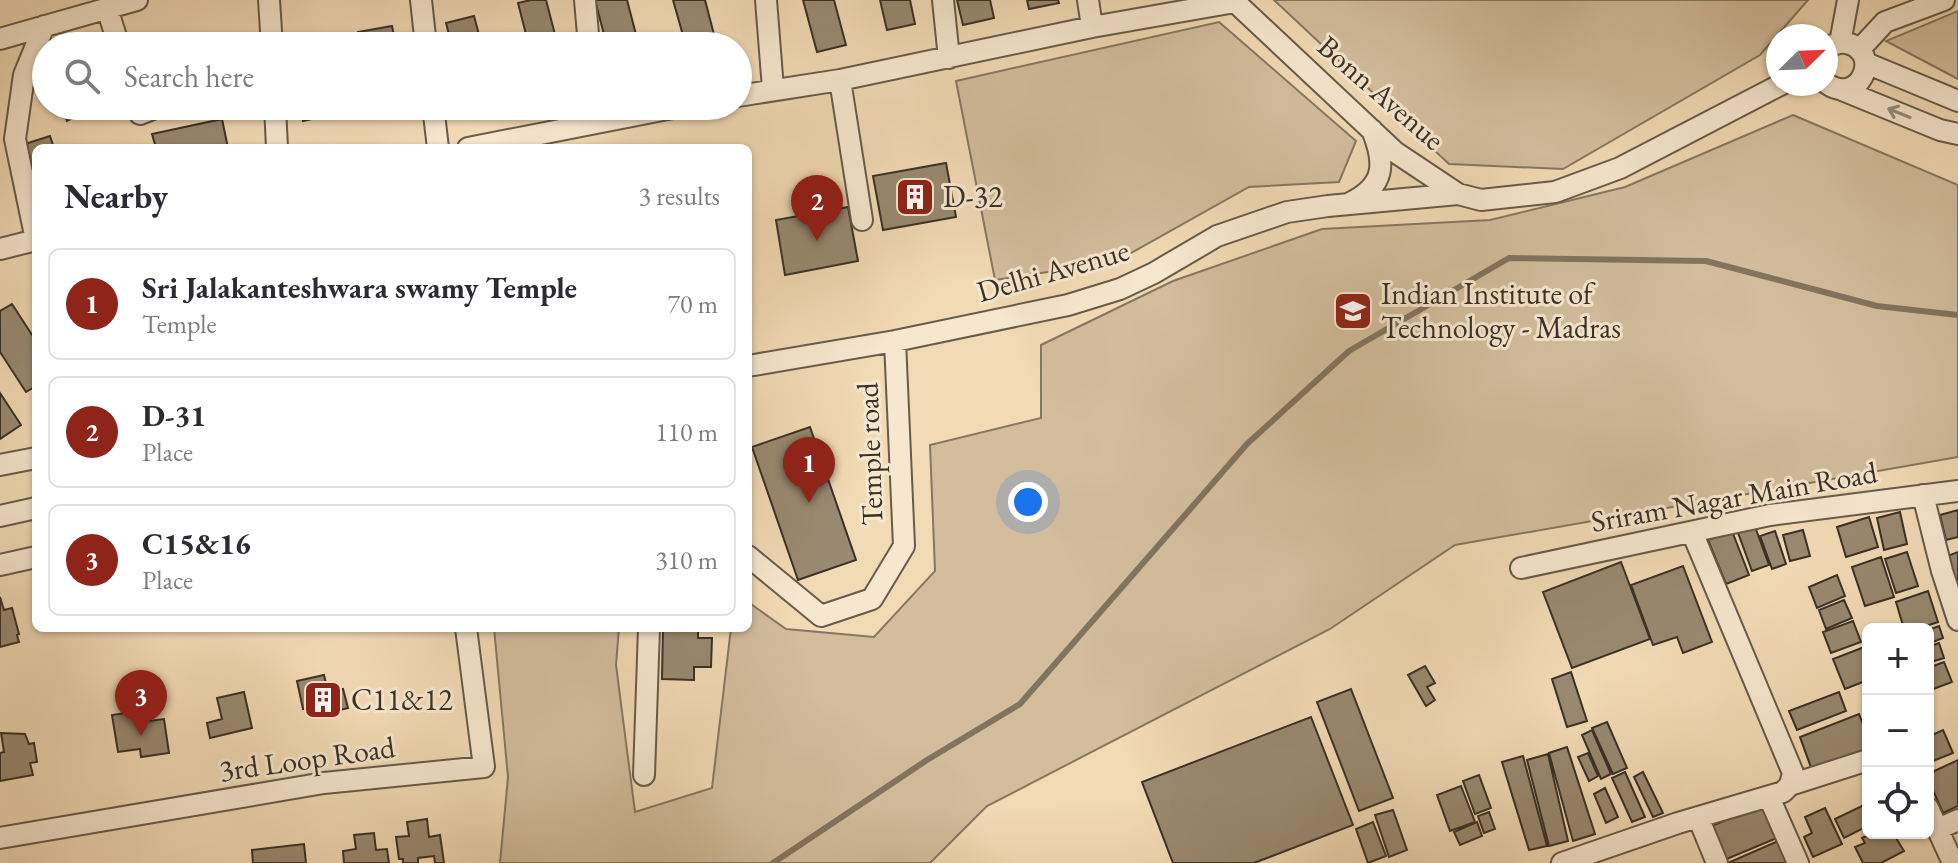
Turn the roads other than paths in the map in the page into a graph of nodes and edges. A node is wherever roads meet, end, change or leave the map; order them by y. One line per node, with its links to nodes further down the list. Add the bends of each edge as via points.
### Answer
1 (137, 0): 11 (street)
2 (269, 0): 16 (street)
3 (421, 0): 17 (street)
4 (585, 0): 18 (street)
5 (766, 0): 26 (street)
6 (943, 0): 22 (street)
7 (1088, 0): 13 (street)
8 (1848, 0): 20 (street)
9 (1944, 0): 20 (street, via 1885,22)
10 (1234, 1): 13 (street); 33 (street, Bonn Avenue)
11 (107, 8): 12 (street); 15 (street)
12 (44, 26): 14 (street); 19 (street)
13 (1092, 27): 22 (street)
14 (42, 32)
15 (115, 32)
16 (271, 32)
17 (424, 32)
18 (588, 32)
19 (0, 39)
20 (1848, 51): 24 (street, via 1862,79 1850,88); 29 (street)
21 (32, 55): 41 (street, via 15,139)
22 (949, 58): 23 (street)
23 (840, 80): 26 (street); 40 (street)
24 (1838, 86)
25 (1838, 88): 34 (street, one-way to 25)
26 (773, 89): 28 (street)
27 (1766, 92): 38 (street, Delhi Avenue, via 1620,168 1555,192 1481,200)
28 (752, 93)
29 (1958, 101)
30 (276, 120): 35 (street)
31 (435, 120): 36 (street)
32 (573, 120): 37 (street)
33 (1372, 130): 38 (street, Bonn Avenue); 39 (street, via 1380,173 1367,193)
34 (1958, 134)
35 (277, 144)
36 (438, 144)
37 (483, 144)
38 (1458, 194): 39 (street, Delhi Avenue)
39 (1346, 205): 44 (street, Delhi Avenue, via 1287,212 1217,236 1120,289 1068,305)
40 (862, 220)
41 (32, 221)
42 (32, 241): 43 (street)
43 (0, 249)
44 (895, 341): 45 (street, Delhi Avenue); 54 (street, Temple road, via 904,546 872,599 821,616)
45 (752, 365)
46 (32, 459): 47 (street)
47 (0, 465)
48 (1958, 491): 49 (street, Sriram Nagar Main Road)
49 (1923, 495): 52 (street, Sriram Nagar Main Road, via 1770,515); 57 (street)
50 (32, 509): 51 (street)
51 (0, 516)
52 (1692, 532): 56 (street, Sriram Nagar Main Road); 62 (street)
53 (32, 558): 55 (street)
54 (752, 559)
55 (0, 565)
56 (1521, 568)
57 (1958, 620)
58 (467, 632): 68 (street, 3rd Loop Road, via 484,767 324,783)
59 (649, 632): 61 (street)
60 (1862, 761): 62 (street)
61 (644, 775)
62 (1791, 779): 63 (street, via 1783,792)
63 (1769, 797): 64 (street); 71 (street)
64 (1698, 817): 69 (street); 70 (street)
65 (1958, 820): 67 (street)
66 (1934, 821): 67 (street)
67 (1938, 829): 72 (street)
68 (0, 838)
69 (1562, 863)
70 (1717, 863)
71 (1798, 863)
72 (1953, 863)

